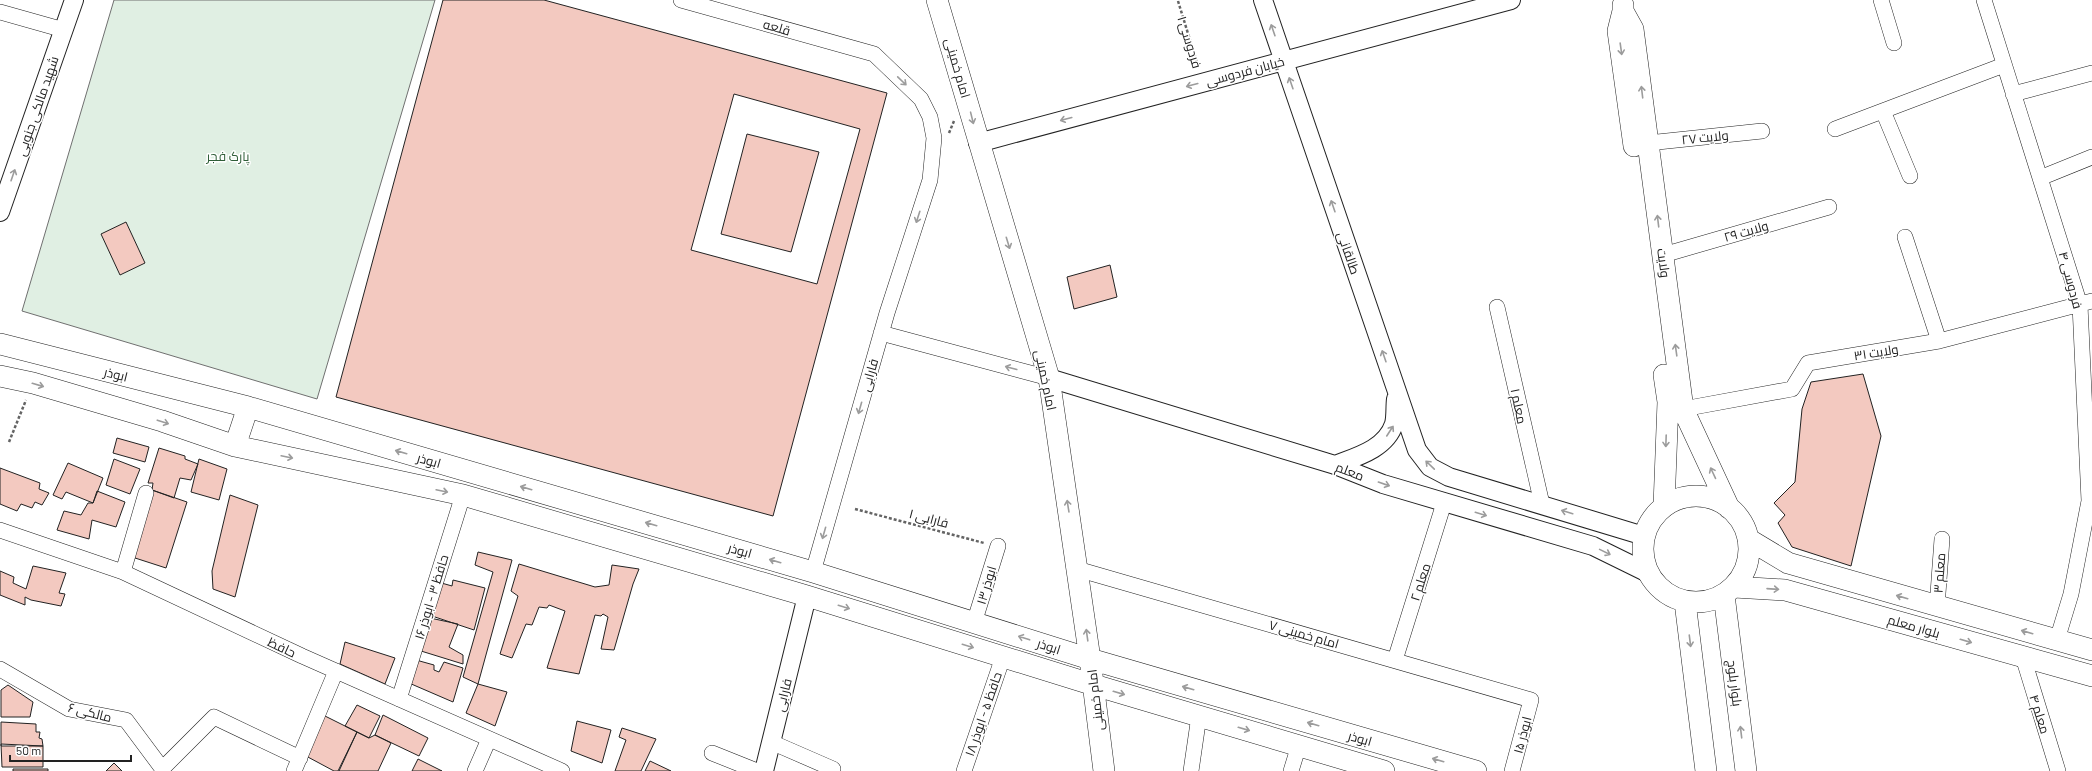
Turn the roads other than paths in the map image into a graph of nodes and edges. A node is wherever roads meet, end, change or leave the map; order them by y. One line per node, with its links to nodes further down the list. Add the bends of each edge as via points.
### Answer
1 (74, 0): 10 (street, شهید مالکی جنوبی)
2 (681, 0): 12 (street, قلعه)
3 (937, 0): 20 (main road, امام خمینی, one-way to 20)
4 (1263, 0): 13 (street, طالقانی, one-way to 4)
5 (1511, 0): 13 (street, خیابان فردوسی)
6 (1881, 0): 11 (street)
7 (1984, 0): 14 (street, فردوسی ۴)
8 (1623, 5): 21 (main road, ولایت, one-way to 8, via 1633,29); 37 (main road, ولایت, one-way to 37, via 1618,31)
9 (0, 12): 10 (street)
10 (64, 30): 26 (street, شهید مالکی جنوبی, one-way to 10)
11 (1894, 43)
12 (874, 54): 31 (street, فارابی, one-way to 31, via 921,99 930,117 934,138 930,180)
13 (1283, 60): 20 (street, خیابان فردوسی, one-way to 20); 36 (street, طالقانی, one-way to 13)
14 (2004, 65): 16 (street, فردوسی ۴); 17 (street)
15 (2092, 73): 16 (street)
16 (2013, 94): 24 (street, فردوسی ۴)
17 (1883, 111): 19 (street); 23 (street)
18 (1762, 130): 21 (street, ولایت ۲۷)
19 (1835, 130)
20 (978, 143): 35 (main road, امام خمینی, one-way to 35)
21 (1648, 143): 28 (main road, ولایت, one-way to 21)
22 (2092, 157): 24 (street)
23 (1910, 176)
24 (2040, 178): 29 (street, فردوسی ۴)
25 (1829, 207): 28 (street, ولایت ۲۹)
26 (0, 212)
27 (1905, 237): 32 (street)
28 (1663, 255): 37 (main road, ولایت, one-way to 28)
29 (2086, 303): 32 (street, ولایت ۳۱); 43 (street, فردوسی ۴)
30 (1497, 307): 45 (street, معلم ۱)
31 (881, 334): 35 (street, one-way to 31); 55 (street, فارابی, one-way to 55)
32 (1939, 341): 37 (street, ولایت ۳۱, via 1808,363 1792,389)
33 (0, 344): 38 (main road, ابوذر)
34 (0, 376): 39 (main road, ابوذر, one-way to 39, via 33,383 162,421)
35 (1049, 378): 40 (street, معلم); 53 (main road, امام خمینی, one-way to 35)
36 (1396, 393): 40 (street, one-way to 36, via 1370,451 1385,438 1394,424); 45 (street, طالقانی, one-way to 36, via 1464,482 1430,467 1417,450)
37 (1676, 405): 46 (main road, one-way to 46); 47 (main road, ولایت, one-way to 37)
38 (248, 407): 39 (main road); 55 (main road, ابوذر, one-way to 38)
39 (234, 446): 42 (main road, ابوذر, one-way to 42)
40 (1335, 466): 44 (street, معلم, one-way to 44)
41 (146, 493): 54 (street)
42 (463, 495): 58 (main road, ابوذر); 72 (street, حافظ ۳ - ابوذر ۱۶)
43 (2090, 501): 62 (street, فردوسی ۴, via 2071,594)
44 (1444, 503): 56 (street, معلم, one-way to 56, via 1593,546); 67 (street, معلم ۲)
45 (1542, 504): 49 (street, one-way to 45)
46 (1664, 506): 47 (main road, via 1677,499 1694,496 1713,499); 49 (main road, via 1653,518)
47 (1729, 508): 50 (main road, via 1741,522)
48 (0, 530): 54 (street, حافظ)
49 (1644, 536): 56 (main road, via 1643,557)
50 (1748, 539): 57 (main road, via 1748,558 1744,572); 60 (main road, بلوار معلم, one-way to 50, via 1788,563)
51 (1942, 539): 60 (street, معلم ۳)
52 (998, 546): 61 (street, ابوذر ۱۳)
53 (1077, 569): 66 (main road, امام خمینی, one-way to 53); 67 (street, امام خمینی ۷)
54 (123, 572): 69 (street, حافظ)
55 (813, 572): 61 (main road, ابوذر)
56 (1648, 573): 59 (main road, via 1659,588 1672,598)
57 (1729, 591): 59 (main road, via 1700,603); 65 (main road, بلوار معلم, one-way to 65, via 1785,590); 94 (main road, بلوار بلوچ, one-way to 57)
58 (807, 596): 64 (main road, ابوذر, one-way to 64); 76 (street, فارابی)
59 (1685, 602): 93 (main road, one-way to 93)
60 (1937, 607): 62 (main road, بلوار معلم, one-way to 60)
61 (974, 623): 66 (main road, ابوذر, one-way to 61)
62 (2057, 640): 63 (main road, بلوار معلم)
63 (2092, 650)
64 (1003, 657): 71 (main road, ابوذر); 86 (street, حافظ ۵ - ابوذر ۱۸)
65 (2023, 657): 70 (main road, بلوار معلم); 95 (street, معلم ۴)
66 (1090, 659): 71 (main road, امام خمینی); 91 (main road, ابوذر, one-way to 66)
67 (1395, 660): 73 (street, امام خمینی ۷)
68 (0, 669): 81 (street, مالکی ۶, via 69,709 126,720)
69 (336, 671): 72 (street, حافظ); 79 (street)
70 (2092, 676)
71 (1094, 685): 74 (main road, ابوذر, one-way to 74); 87 (main road, امام خمینی)
72 (399, 699): 75 (street, حافظ)
73 (1531, 700): 92 (street, ابوذر ۱۵)
74 (1199, 716): 77 (main road, ابوذر, one-way to 77); 88 (street)
75 (489, 739): 82 (street); 83 (street, حافظ)
76 (771, 742): 80 (street); 85 (street, فارابی)
77 (1299, 745): 89 (street); 90 (main road, ابوذر)
78 (712, 753): 84 (street)
79 (297, 764): 81 (street, via 214,717)
80 (833, 769)
81 (163, 770)
82 (475, 771)
83 (562, 771)
84 (757, 771)
85 (764, 771)
86 (964, 771)
87 (1104, 771)
88 (1191, 771)
89 (1291, 771)
90 (1384, 771)
91 (1476, 771)
92 (1512, 771)
93 (1706, 771)
94 (1746, 771)
95 (2058, 771)

